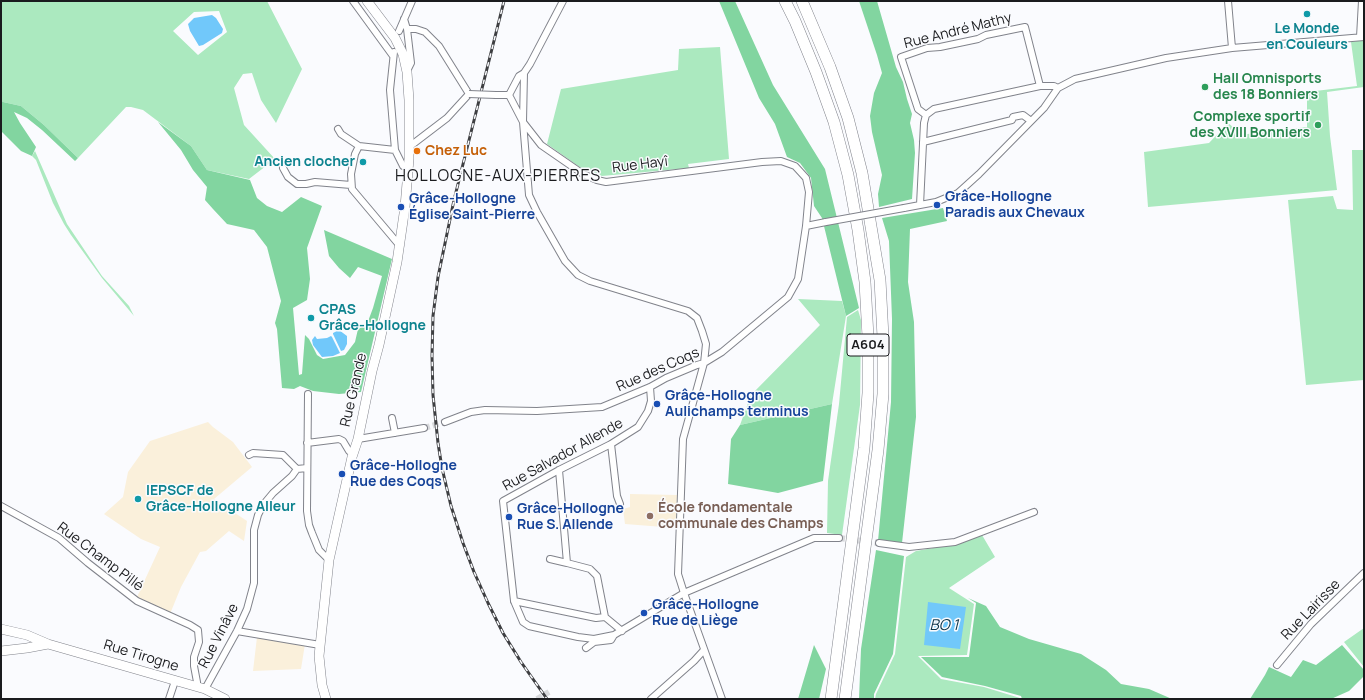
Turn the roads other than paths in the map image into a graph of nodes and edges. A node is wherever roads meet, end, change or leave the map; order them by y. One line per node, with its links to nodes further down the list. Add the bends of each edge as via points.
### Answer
1 (353, 1): 27 (street, via 394,54 390,90)
2 (368, 1): 14 (street, Rue Grande, via 398,43)
3 (412, 1): 9 (street)
4 (563, 1): 15 (street)
5 (785, 1): 77 (highway, A604, via 816,72 834,122 848,175 865,282 868,393 863,456)
6 (802, 1): 78 (highway, A604, via 848,118 872,227 881,295 882,394 878,450)
7 (1228, 1): 13 (street)
8 (1362, 1): 12 (street)
9 (404, 20): 10 (street); 11 (street)
10 (407, 29): 14 (street, via 411,63); 18 (street, via 425,32 439,46)
11 (399, 31)
12 (1362, 37): 13 (street)
13 (1232, 48): 17 (street, via 1161,59 1075,79)
14 (407, 72): 26 (street, Rue Grande)
15 (524, 73): 19 (street, via 519,76); 22 (street)
16 (1040, 86): 17 (street); 20 (street, via 934,109); 20 (street, Rue André Mathy, via 1025,28 927,48 901,57 918,109)
17 (1058, 88): 21 (street)
18 (469, 94): 19 (street, bridge); 26 (street, via 447,118)
19 (509, 95): 22 (street, Rue Hayî)
20 (926, 115): 24 (street)
21 (1031, 121): 24 (street, via 1023,115); 31 (street, via 958,193)
22 (523, 122): 32 (street, Rue Hayî, via 541,145 583,174 606,182 762,162 781,161 795,166 806,178 809,192); 34 (street, via 529,195 565,261 578,275 590,281 688,311 697,318 706,344)
23 (338, 129): 25 (street)
24 (923, 142): 31 (street)
25 (359, 146): 27 (street); 30 (street, via 355,154)
26 (409, 146): 29 (street, Rue Grande)
27 (395, 150): 29 (street, via 403,166)
28 (283, 168): 30 (street, via 288,177 297,184 315,182)
29 (408, 168): 33 (street, Rue Grande)
30 (351, 185): 33 (street)
31 (920, 205): 32 (street, bridge)
32 (806, 226): 34 (street, Rue des Coqs, via 798,280 788,297 722,352)
33 (400, 246): 41 (street, Rue Grande)
34 (704, 363): 35 (street, Rue des Coqs); 57 (street, via 683,439 678,574)
35 (650, 387): 38 (street, Rue des Coqs, via 602,407 485,410 471,412); 43 (street, Rue Salvador Allende, via 651,401 648,411 638,427)
36 (308, 394): 42 (street)
37 (392, 418): 40 (street)
38 (445, 422)
39 (424, 428): 40 (street)
40 (394, 433): 41 (street)
41 (358, 439): 44 (street, Rue Grande)
42 (307, 443): 44 (street, via 340,439); 46 (street)
43 (611, 444): 47 (street, Rue Salvador Allende); 48 (street)
44 (353, 453): 53 (street, Rue Grande)
45 (249, 455): 46 (street, via 284,455)
46 (302, 469): 53 (street, via 309,525 319,550); 62 (street, Rue Vinâve, via 273,493 255,521 254,583 247,609)
47 (559, 470): 55 (street); 58 (street, Rue Salvador Allende, via 503,502)
48 (620, 504)
49 (1, 506): 71 (street, Rue Champ Pillé, via 59,538 137,601 198,630 199,642 194,666)
50 (1034, 512): 52 (street, via 955,542 908,547)
51 (839, 538): 57 (street, via 814,538)
52 (879, 543)
53 (329, 560): 65 (street, Rue Grande)
54 (550, 560): 55 (street)
55 (567, 563): 59 (street, via 590,569 597,576)
56 (1364, 574): 69 (street, Rue Lairisse, via 1311,624)
57 (684, 593): 61 (street); 67 (street)
58 (514, 601): 59 (street, via 596,618); 63 (street, Rue Salvador Allende, via 523,622 530,626 594,639)
59 (605, 617): 61 (street)
60 (1, 628): 64 (street, Rue Tirogne)
61 (622, 630): 63 (street)
62 (237, 631): 65 (street); 71 (street, Rue Vinâve)
63 (614, 635): 66 (street, via 612,640 594,642)
64 (48, 644): 68 (street); 70 (street, Rue Tirogne)
65 (320, 645): 74 (street, Rue Grande, via 318,656)
66 (586, 648)
67 (704, 650): 75 (street); 76 (street)
68 (1, 651)
69 (1277, 665)
70 (175, 681): 71 (street, Rue Tirogne); 72 (street)
71 (201, 688): 73 (street, Rue Tirogne)
72 (169, 699)
73 (225, 699)
74 (326, 699)
75 (651, 699)
76 (722, 699)
77 (831, 699)
78 (845, 699)

